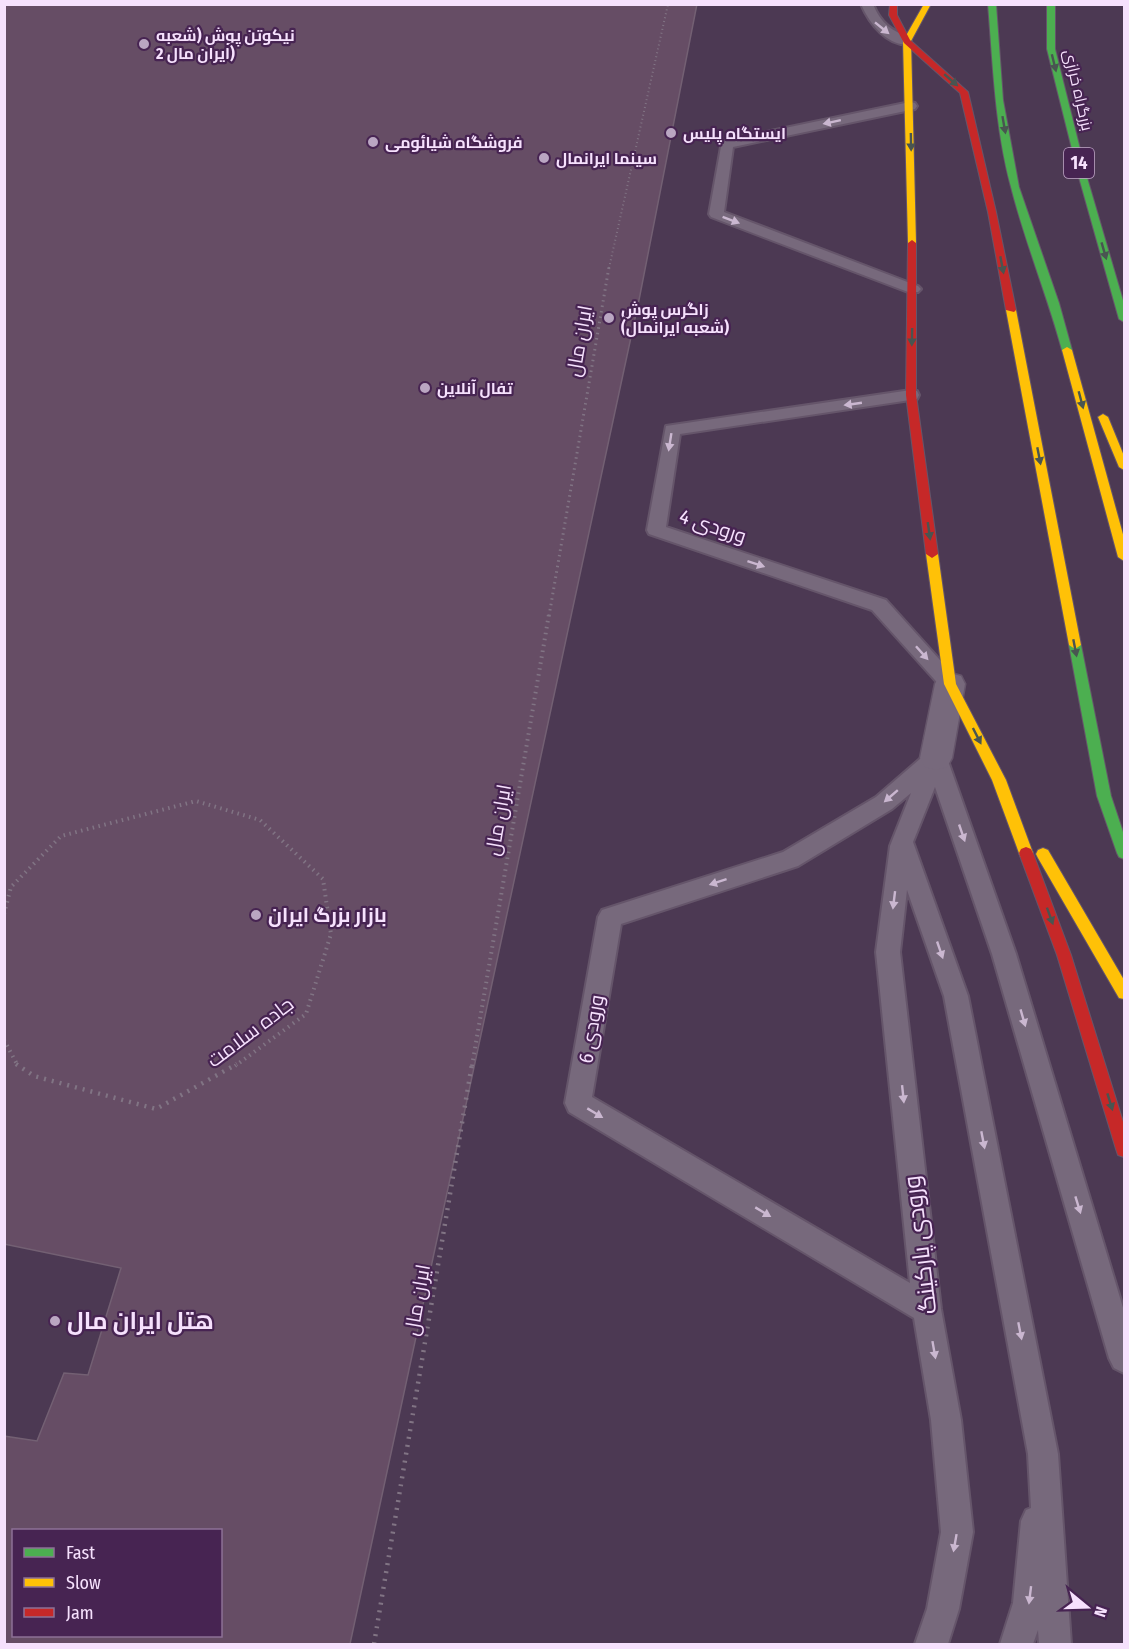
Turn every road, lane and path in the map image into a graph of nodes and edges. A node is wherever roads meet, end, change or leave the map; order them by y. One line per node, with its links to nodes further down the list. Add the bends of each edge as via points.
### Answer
1 (668, 4): 27 (path, ایران مال, via 604,289)
2 (867, 4): 7 (lane, one-way to 7, via 876,25)
3 (894, 4): 7 (highway, via 893,15)
4 (928, 4): 7 (highway)
5 (992, 4): 10 (highway, one-way to 10, via 999,100 1015,187)
6 (1051, 4): 11 (highway, بزرگراه خرازی / 14, one-way to 11, via 1051,50)
7 (907, 42): 8 (highway); 19 (highway, one-way to 19, via 964,92 992,212 1104,796)
8 (910, 106): 9 (highway, one-way to 9); 9 (lane, one-way to 9, via 727,144 716,214)
9 (913, 289): 12 (highway, one-way to 12)
10 (1054, 303): 13 (highway); 14 (highway, one-way to 14)
11 (1125, 319)
12 (911, 395): 15 (highway, one-way to 15); 15 (lane, ورودی 4, one-way to 15, via 672,430 656,530 879,605)
13 (1125, 467)
14 (1125, 557)
15 (950, 684): 16 (street); 17 (highway, one-way to 17)
16 (936, 758): 18 (lane, ورودی پارکینگ); 24 (lane, ورودی 6, one-way to 24, via 884,803 790,859 610,916 578,1103); 25 (lane, one-way to 25, via 1004,954)
17 (999, 780): 21 (highway); 23 (highway, one-way to 23, via 1064,955)
18 (902, 842): 24 (lane, ورودی پارکینگ, one-way to 24, via 888,952); 26 (lane, one-way to 26, via 956,996)
19 (1125, 853)
20 (4, 914): 22 (path, جاده سلامت, via 11,887 61,836 196,801 260,820 322,879 331,934 306,1014 228,1071 156,1109 34,1076 15,1064)
21 (1125, 993)
22 (4, 1040)
23 (1125, 1149)
24 (927, 1309): 28 (lane, ورودی پارکینگ, one-way to 28, via 946,1420 957,1533 943,1609)
25 (1125, 1358)
26 (1043, 1454): 29 (lane, one-way to 29, via 1029,1603); 30 (lane)
27 (374, 1644)
28 (932, 1644)
29 (1017, 1644)
30 (1055, 1644)

